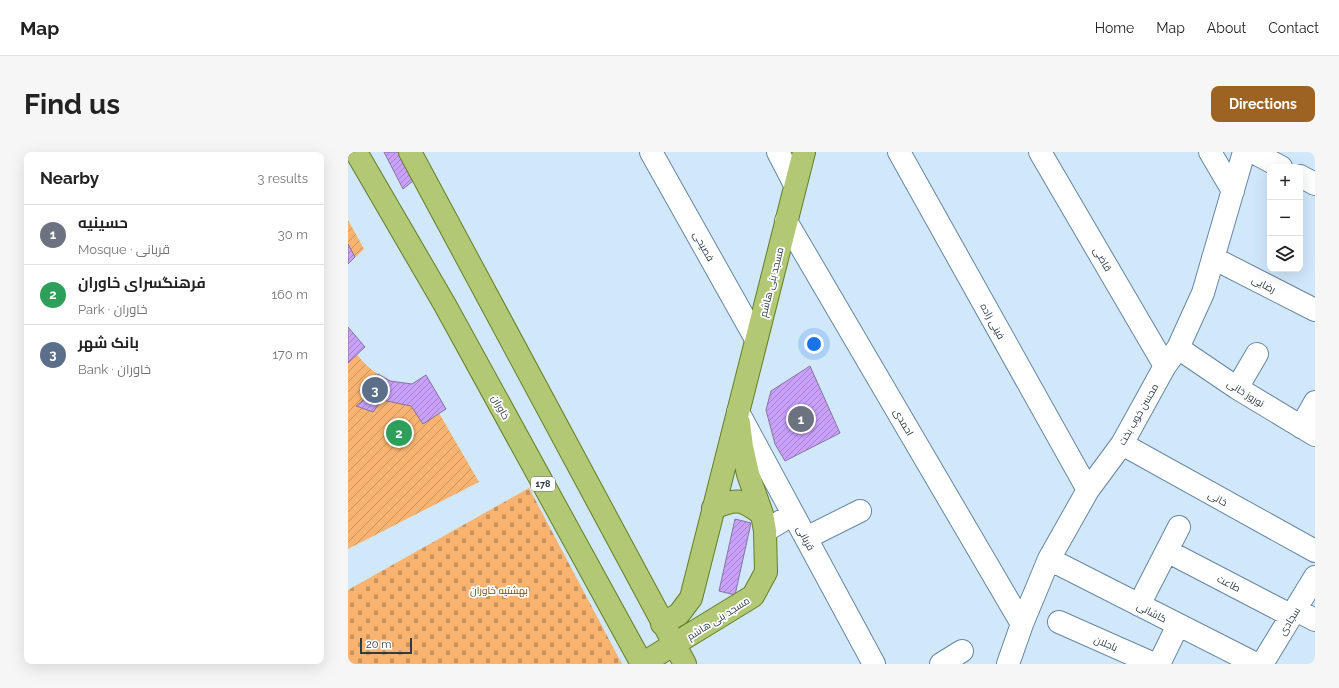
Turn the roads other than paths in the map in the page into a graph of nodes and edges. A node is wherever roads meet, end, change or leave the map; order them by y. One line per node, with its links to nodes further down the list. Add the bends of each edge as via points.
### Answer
1 (356, 152): 46 (main road, خاوران / 178, via 445,305)
2 (410, 152): 41 (main road, via 486,289)
3 (652, 152): 17 (street, فصیحی)
4 (778, 152): 12 (street)
5 (804, 152): 12 (main road, مسجد بنی هاشم)
6 (899, 152): 26 (street, فینی زاده)
7 (1040, 152): 20 (street, قاضی)
8 (1210, 152): 13 (street)
9 (1244, 152): 13 (street, محسن خوب بخت)
10 (1253, 152): 11 (street)
11 (1278, 161)
12 (796, 186): 14 (main road, مسجد بنی هاشم)
13 (1233, 191): 15 (street, محسن خوب بخت)
14 (786, 221): 17 (main road, مسجد بنی هاشم); 42 (street, احمدی)
15 (1213, 258): 16 (street, رضایی); 18 (street, محسن خوب بخت, via 1202,293)
16 (1315, 310)
17 (756, 339): 23 (main road, مسجد بنی هاشم)
18 (1178, 348): 20 (street, محسن خوب بخت); 21 (street, نوروز خانی)
19 (1257, 354): 21 (street)
20 (1165, 366): 25 (street, محسن خوب بخت)
21 (1237, 388): 24 (street, نوروز خانی)
22 (1315, 402): 24 (street)
23 (738, 412): 27 (main road, مسجد بنی هاشم); 29 (street, قربانی); 30 (main road, مسجد بنی هاشم, via 744,454)
24 (1308, 431)
25 (1122, 444): 26 (street, محسن خوب بخت); 34 (street, خانی)
26 (1088, 490): 35 (street, محسن خوب بخت)
27 (713, 508): 30 (main road, via 730,501 745,502); 41 (main road, مسجد بنی هاشم, via 691,598 679,614)
28 (860, 511): 32 (street)
29 (793, 514): 30 (street); 32 (street, قربانی)
30 (764, 523): 44 (main road, مسجد بنی هاشم, via 766,572 753,596)
31 (1179, 527): 33 (street)
32 (806, 538): 48 (street, قربانی)
33 (1166, 551): 37 (street); 38 (street, طاعت)
34 (1315, 551)
35 (1049, 559): 37 (street, کاشانی); 42 (street, محسن خوب بخت)
36 (1315, 577): 38 (street, سجادی)
37 (1139, 605): 43 (street, کاشانی)
38 (1294, 613): 39 (street, طاعت); 54 (street, سجادی)
39 (1315, 620)
40 (1059, 622): 51 (street, باجلان)
41 (662, 624): 44 (main road)
42 (1022, 624): 50 (street, محسن خوب بخت)
43 (1178, 625): 52 (street); 53 (street, کاشانی)
44 (674, 645): 46 (main road, مسجد بنی هاشم); 47 (main road)
45 (962, 651): 49 (street)
46 (642, 664)
47 (685, 664)
48 (874, 664)
49 (942, 664)
50 (1008, 664)
51 (1154, 664)
52 (1159, 664)
53 (1256, 664)
54 (1262, 664)

